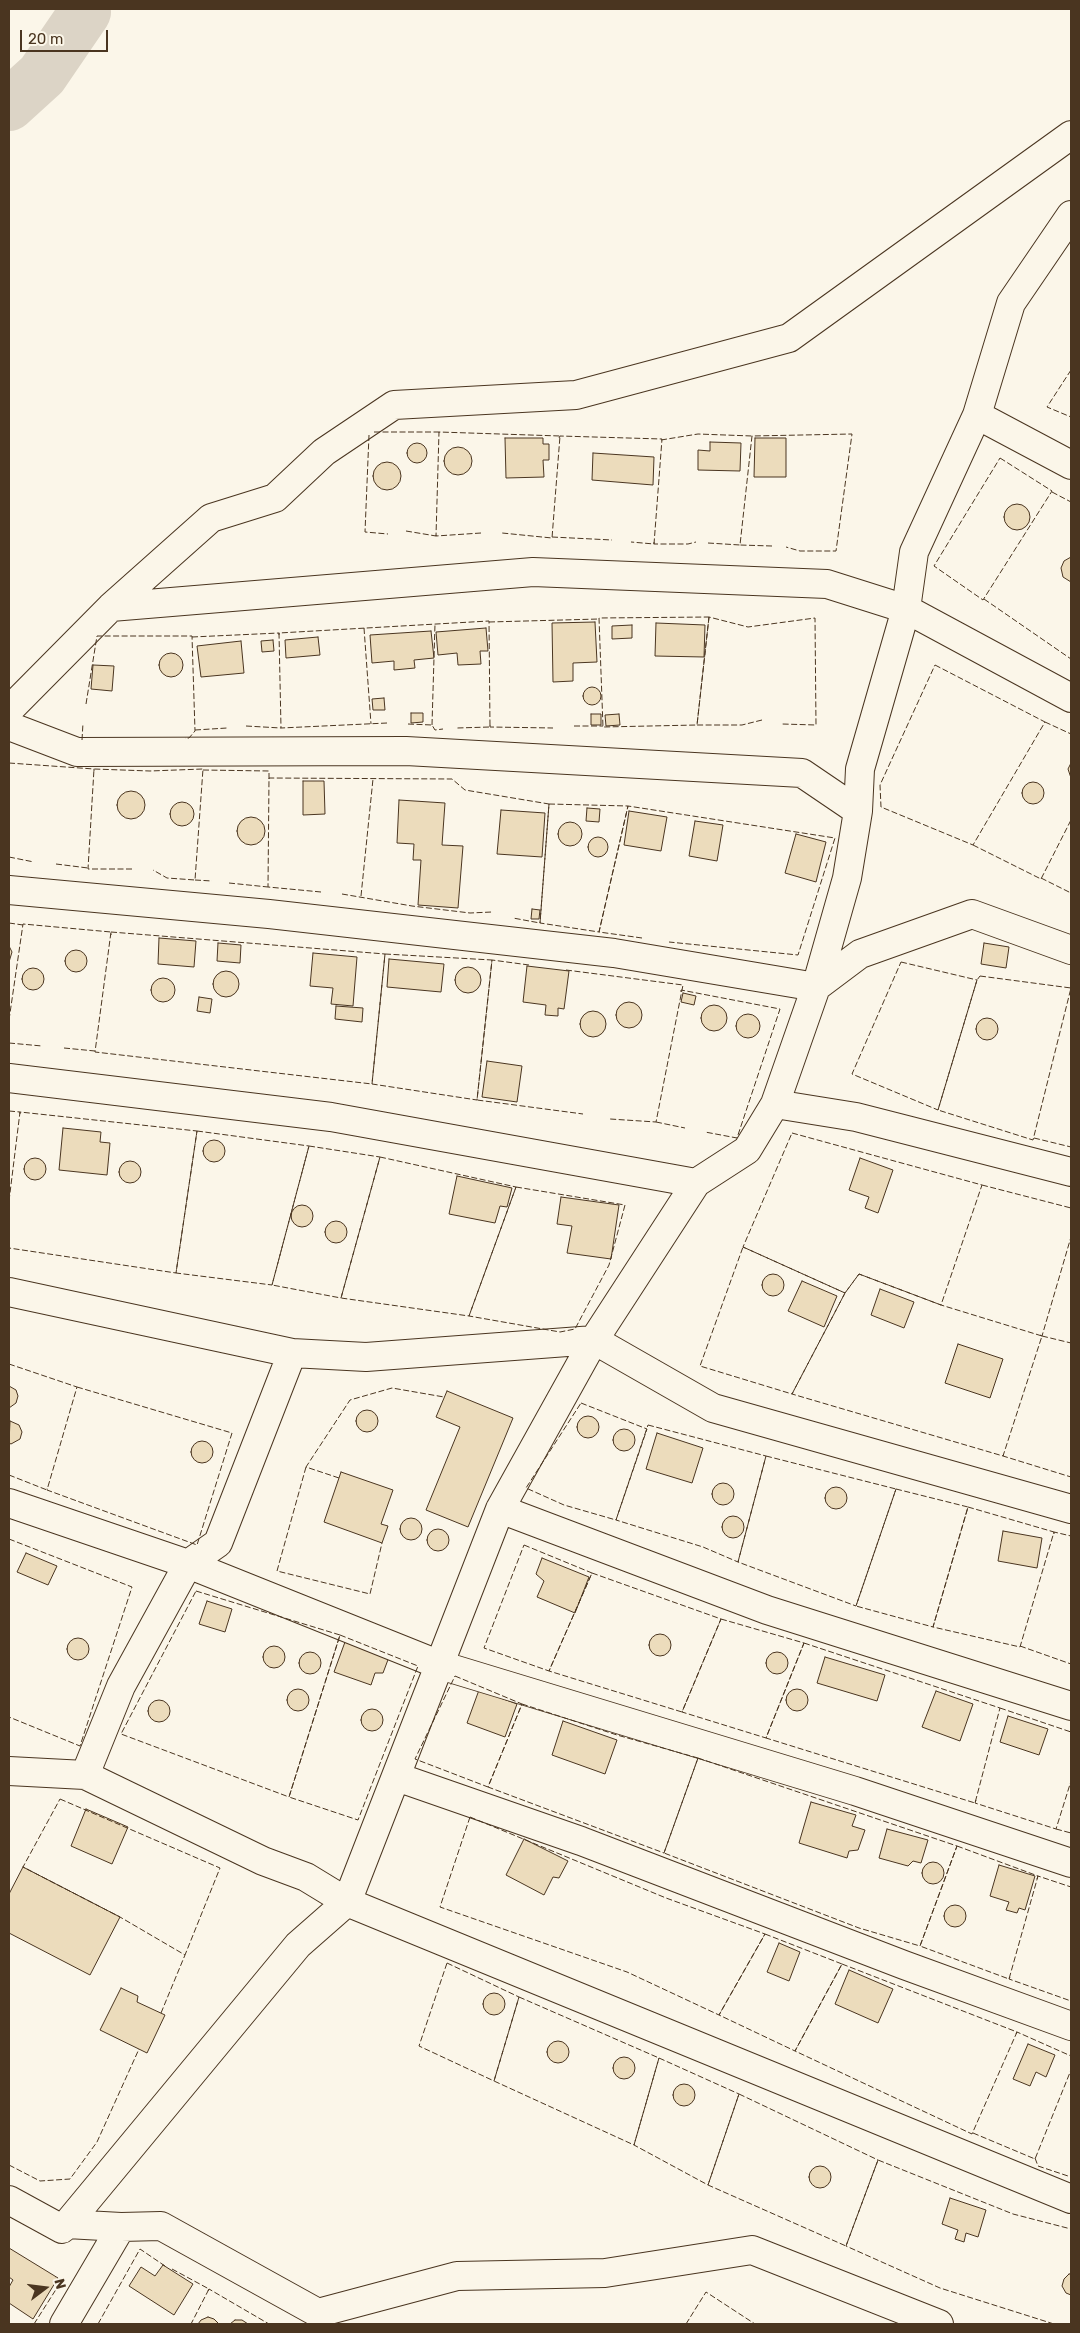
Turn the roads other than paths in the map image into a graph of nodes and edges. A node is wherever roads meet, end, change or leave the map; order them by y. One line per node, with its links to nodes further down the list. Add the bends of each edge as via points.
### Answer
1 (1071, 135): 5 (street, via 789,338 576,395 394,405 324,452 275,498 211,518)
2 (1071, 215): 3 (street, via 1010,303)
3 (977, 415): 4 (street); 6 (street, via 914,552)
4 (1071, 464)
5 (111, 606): 6 (street, via 533,572 827,584); 8 (street)
6 (906, 609): 7 (street); 10 (street, via 860,768)
7 (1071, 698)
8 (9, 710)
9 (9, 726): 10 (street, via 77,752 406,751 802,773)
10 (858, 811): 13 (street, via 846,878)
11 (9, 890): 13 (street, via 269,914 614,953)
12 (1071, 950): 13 (street, via 972,914 860,954)
13 (816, 988): 15 (street)
14 (9, 1078): 17 (street, via 332,1116)
15 (776, 1104): 16 (street, via 856,1117); 17 (street, via 747,1150)
16 (1071, 1172)
17 (696, 1183): 19 (street)
18 (9, 1292): 20 (street)
19 (594, 1340): 20 (street, via 366,1357); 22 (street); 23 (street, via 713,1408)
20 (292, 1353): 24 (street, via 218,1543)
21 (9, 1503): 24 (street)
22 (500, 1509): 25 (street); 26 (street, via 767,1610)
23 (1071, 1509)
24 (188, 1564): 25 (street); 28 (street, via 121,1686)
25 (440, 1664): 29 (street); 30 (street, via 855,1791)
26 (1071, 1706)
27 (9, 1771): 28 (street)
28 (85, 1775): 31 (street, via 263,1861 306,1878)
29 (397, 1777): 31 (street); 32 (street, via 582,1841)
30 (1071, 1864)
31 (347, 1902): 33 (street); 35 (street, via 298,1945)
32 (1071, 2026)
33 (1071, 2199)
34 (9, 2200): 35 (street, via 62,2229)
35 (67, 2224): 36 (street)
36 (121, 2227): 37 (street, via 161,2226); 38 (street)
37 (315, 2319): 39 (street, via 457,2276 605,2272 752,2250)
38 (64, 2324)
39 (935, 2324)

